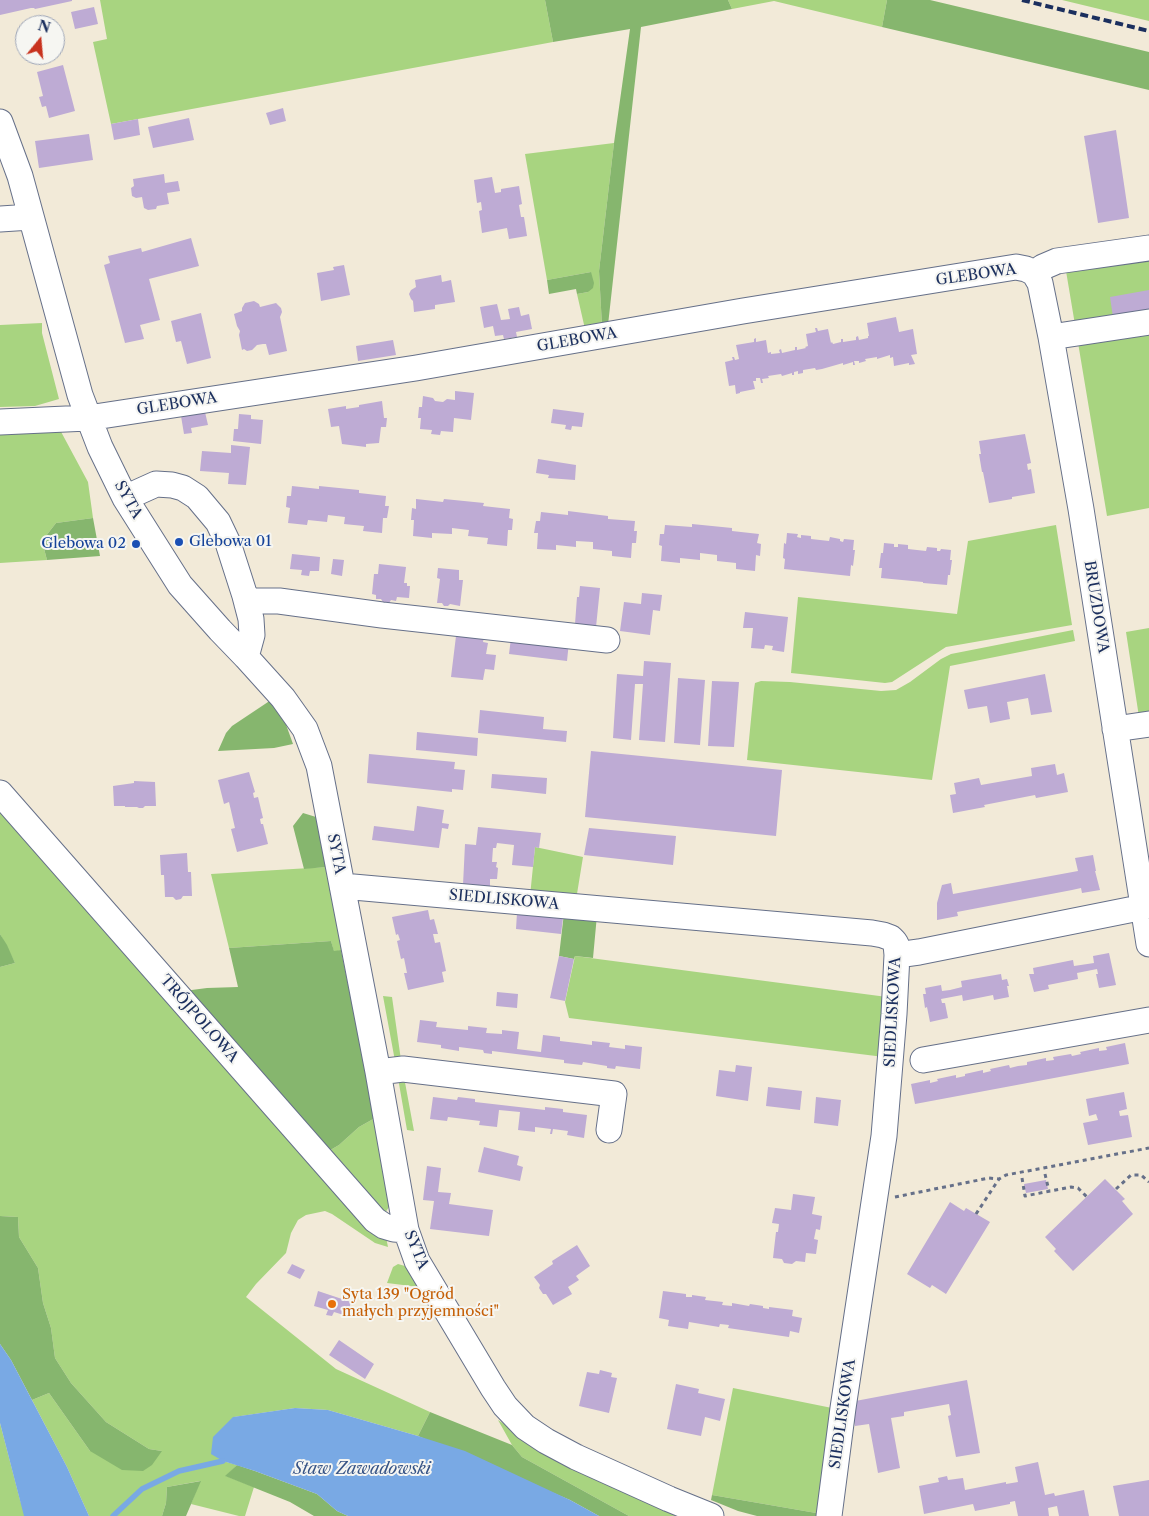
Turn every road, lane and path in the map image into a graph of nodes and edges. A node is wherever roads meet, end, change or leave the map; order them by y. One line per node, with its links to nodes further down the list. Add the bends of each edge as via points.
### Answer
1 (0, 122): 2 (street, SYTA, via 16,162)
2 (31, 217): 3 (street); 8 (street, SYTA)
3 (0, 218)
4 (1149, 248): 5 (street, GLEBOWA, via 1056,262)
5 (1034, 273): 7 (street, BRUZDOWA, via 1042,290); 8 (street, GLEBOWA, via 1016,267 416,368)
6 (1149, 322): 7 (street)
7 (1051, 337): 15 (street, BRUZDOWA)
8 (88, 418): 9 (street, GLEBOWA); 10 (street, SYTA)
9 (0, 422)
10 (125, 498): 11 (street, via 156,484 184,488 197,497 218,522 228,542); 13 (street, SYTA, via 180,585)
11 (247, 604): 12 (street, via 279,601 382,616); 13 (street, via 252,635)
12 (607, 640)
13 (246, 656): 17 (street, SYTA, via 305,729 319,766)
14 (1149, 724): 15 (street)
15 (1115, 729): 18 (street, BRUZDOWA)
16 (0, 793): 35 (street, TRÓJPOLOWA, via 375,1220 384,1226)
17 (342, 886): 20 (street, SIEDLISKOWA, via 872,933 891,938 896,944); 23 (street, SYTA)
18 (1146, 906): 19 (street, BRUZDOWA); 20 (street)
19 (1149, 944)
20 (897, 955): 37 (street, SIEDLISKOWA, via 884,1136)
21 (1149, 1020): 22 (street)
22 (923, 1060)
23 (378, 1072): 24 (street, via 403,1069 614,1094); 35 (street, SYTA)
24 (609, 1130)
25 (1149, 1148): 28 (path, via 1006,1175)
26 (1045, 1174): 31 (path)
27 (1022, 1178): 31 (path, via 1025,1196)
28 (999, 1179): 33 (path, via 989,1178); 34 (path)
29 (1149, 1182): 30 (path, via 1141,1175 1131,1175)
30 (1116, 1189)
31 (1048, 1191): 32 (path, via 1074,1187)
32 (1087, 1197)
33 (890, 1198)
34 (976, 1214)
35 (406, 1230): 36 (street, SYTA, via 418,1261 493,1388 525,1427 576,1457)
36 (711, 1516)
37 (829, 1516)

